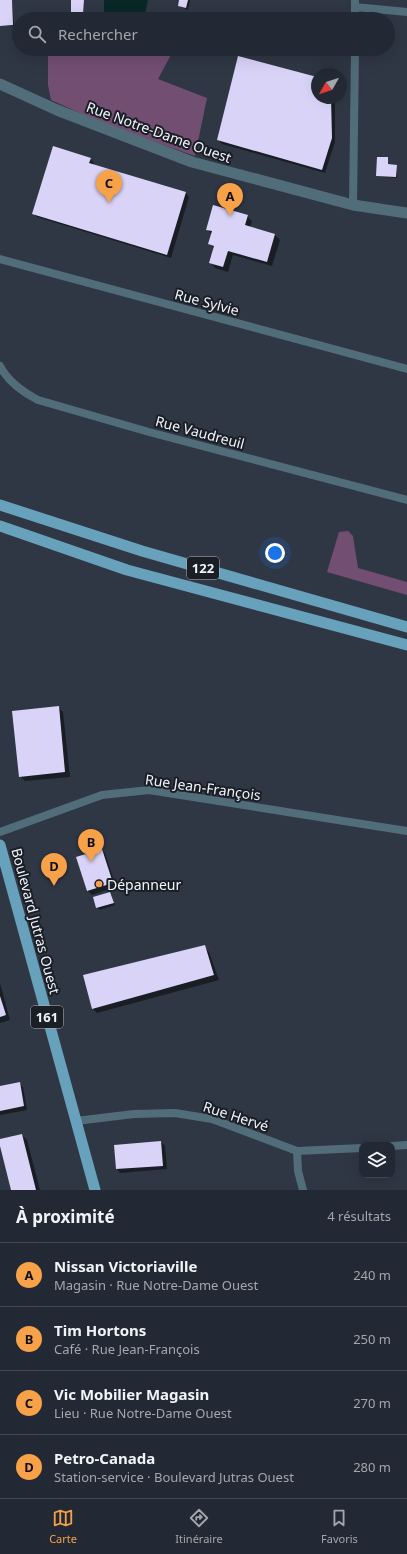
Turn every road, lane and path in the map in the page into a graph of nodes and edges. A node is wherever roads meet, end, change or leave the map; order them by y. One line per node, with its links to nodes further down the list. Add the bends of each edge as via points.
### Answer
1 (355, 3): 2 (street)
2 (407, 12)
3 (355, 56): 5 (street)
4 (0, 84): 5 (street, Rue Notre-Dame Ouest, via 57,110 192,162)
5 (353, 205): 6 (street, Rue Notre-Dame Ouest)
6 (407, 213)
7 (0, 259): 9 (street, Rue Sylvie)
8 (0, 366): 10 (street, Rue Vaudreuil, via 22,391 38,400)
9 (407, 369)
10 (407, 500)
11 (0, 505): 13 (main road, 122, via 142,551)
12 (0, 526): 14 (main road, 122, via 127,570)
13 (407, 627)
14 (407, 645)
15 (407, 831): 16 (street, Rue Jean-François, via 149,790 102,795)
16 (0, 832)
17 (0, 845): 18 (main road, Boulevard Jutras Ouest / 161)
18 (76, 1121): 22 (street, Rue Hervé, via 134,1114 175,1113 212,1119); 23 (main road, Boulevard Jutras Ouest / 161)
19 (395, 1146): 20 (street)
20 (407, 1146)
21 (359, 1148): 22 (street, Rue Hervé)
22 (298, 1151): 24 (street, via 298,1171)
23 (95, 1190)
24 (303, 1190)

